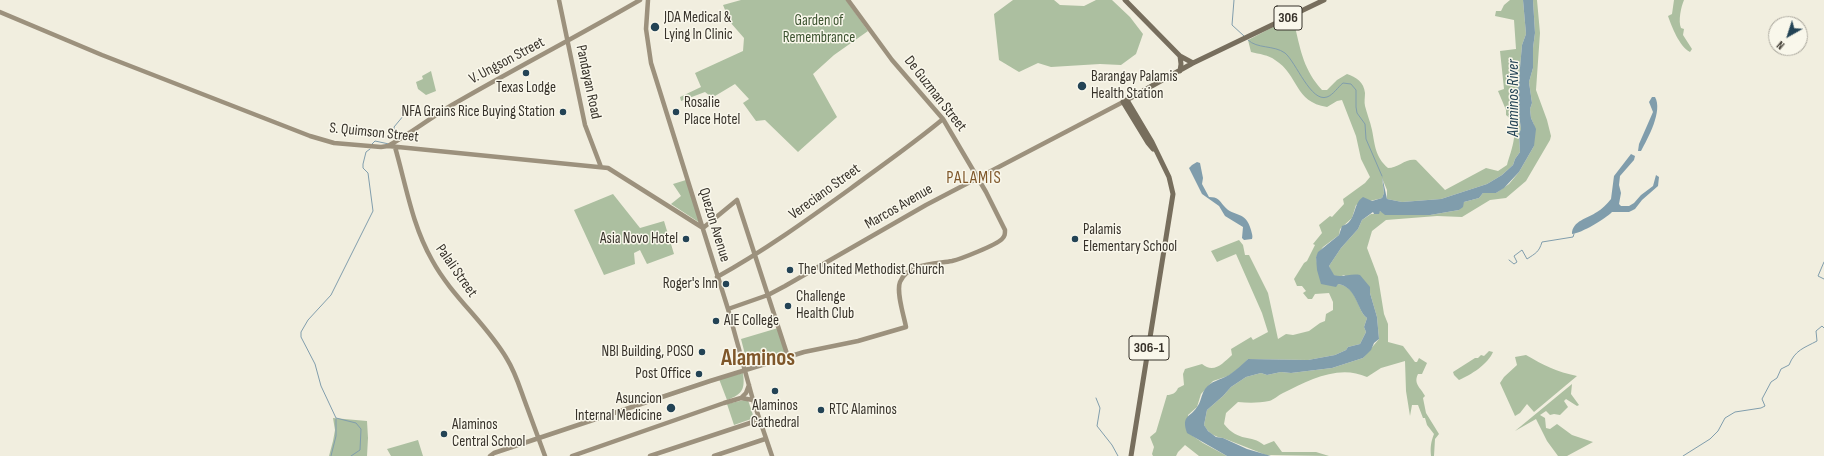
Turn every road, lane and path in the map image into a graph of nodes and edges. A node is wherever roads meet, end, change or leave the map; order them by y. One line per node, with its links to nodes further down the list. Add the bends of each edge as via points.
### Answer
1 (559, 0): 8 (street, Pandayan Road)
2 (640, 0): 8 (street, V. Ungson Street)
3 (648, 0): 19 (street, Quezon Avenue, via 648,53)
4 (848, 0): 14 (street, De Guzman Street, via 892,60)
5 (1125, 0): 9 (main road)
6 (1324, 0): 10 (main road, 306)
7 (0, 12): 15 (street, S. Quimson Street, via 102,55 310,136 334,143)
8 (567, 42): 15 (street, V. Ungson Street, via 455,103); 17 (street, Pandayan Road, via 585,125)
9 (1182, 58): 10 (main road); 11 (main road); 12 (main road)
10 (1194, 63): 11 (main road, 306)
11 (1186, 67): 12 (main road, Marcos Avenue / 306)
12 (1180, 72): 13 (main road, Marcos Avenue / 306)
13 (1125, 101): 18 (street, Marcos Avenue / 306); 38 (main road, 306-1, via 1152,142 1169,177 1173,194)
14 (943, 119): 18 (street, De Guzman Street); 20 (street, Vereciano Street, via 906,149)
15 (388, 146): 16 (street, S. Quimson Street)
16 (395, 147): 17 (street, S. Quimson Street); 30 (street, Palali Street, via 414,218 432,260 449,287 507,359)
17 (601, 167): 19 (street, S. Quimson Street, via 622,175)
18 (978, 178): 22 (street, Marcos Avenue / 306); 24 (street, De Guzman Street, via 1005,230 1005,236 969,255 951,261 928,264 904,276 899,284 899,290 906,327 858,342)
19 (703, 228): 20 (street, via 737,200); 21 (street, Quezon Avenue)
20 (755, 256): 21 (street, Vereciano Street); 22 (street)
21 (717, 276): 23 (street, Quezon Avenue)
22 (768, 295): 23 (street, Marcos Avenue / 306); 24 (street)
23 (728, 310): 25 (street, Quezon Avenue)
24 (788, 357): 25 (street)
25 (745, 370): 26 (street, Quezon Avenue); 30 (street)
26 (749, 385): 27 (street); 28 (street, Quezon Avenue)
27 (741, 398): 28 (street); 34 (street)
28 (753, 400): 29 (street, Quezon Avenue)
29 (759, 420): 31 (street, Quezon Avenue); 35 (street)
30 (538, 438): 32 (street); 33 (street, Palali Street)
31 (765, 439): 36 (street); 37 (street, Quezon Avenue)
32 (490, 456)
33 (545, 456)
34 (572, 456)
35 (650, 456)
36 (714, 456)
37 (772, 456)
38 (1131, 456)

